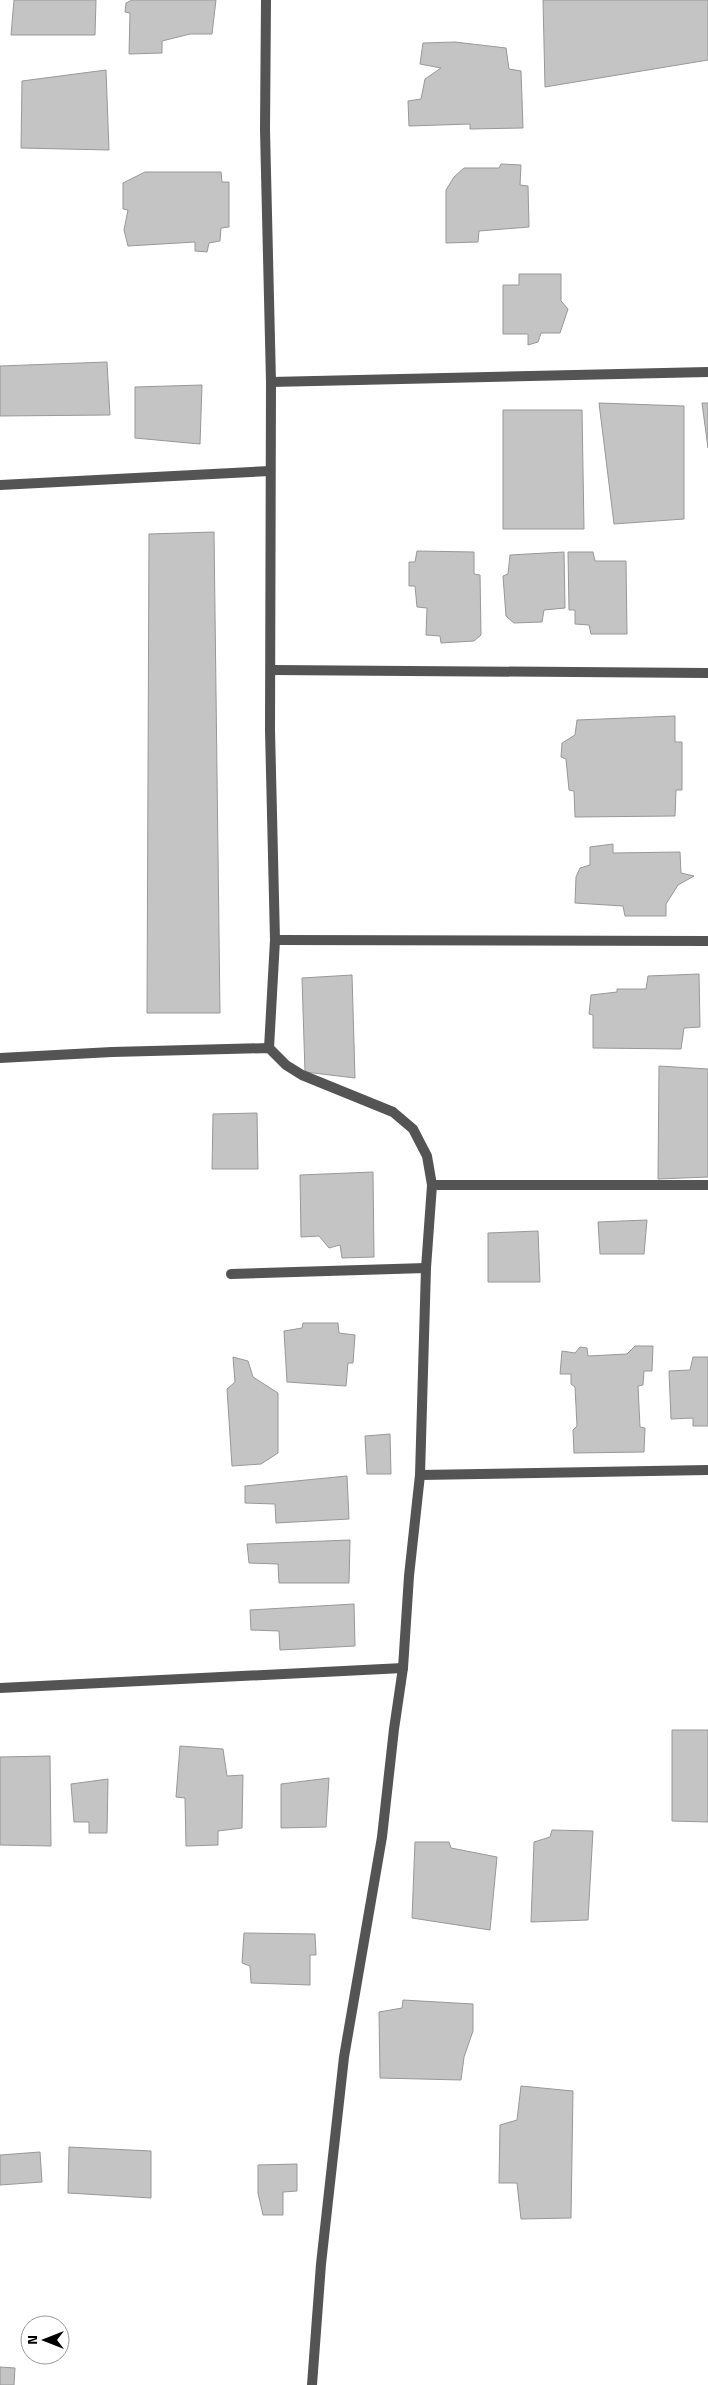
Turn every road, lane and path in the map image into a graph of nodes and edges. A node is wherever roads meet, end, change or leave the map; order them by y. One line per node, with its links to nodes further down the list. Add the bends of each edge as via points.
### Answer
1 (266, 0): 3 (street, via 265,130)
2 (708, 372): 3 (street)
3 (271, 382): 4 (street)
4 (270, 471): 5 (street); 6 (street)
5 (0, 485)
6 (272, 670): 7 (street); 8 (street, via 270,730)
7 (708, 674)
8 (275, 940): 9 (street); 10 (street)
9 (708, 941)
10 (269, 1048): 11 (street); 12 (street, via 302,1075 393,1112 413,1129 427,1156)
11 (0, 1058)
12 (432, 1185): 13 (street); 14 (street)
13 (708, 1185)
14 (426, 1268): 15 (street); 17 (street)
15 (231, 1274)
16 (708, 1470): 17 (street)
17 (420, 1475): 18 (street)
18 (403, 1668): 19 (street); 20 (street, via 382,1837 344,2058 321,2264)
19 (0, 1688)
20 (312, 2385)

